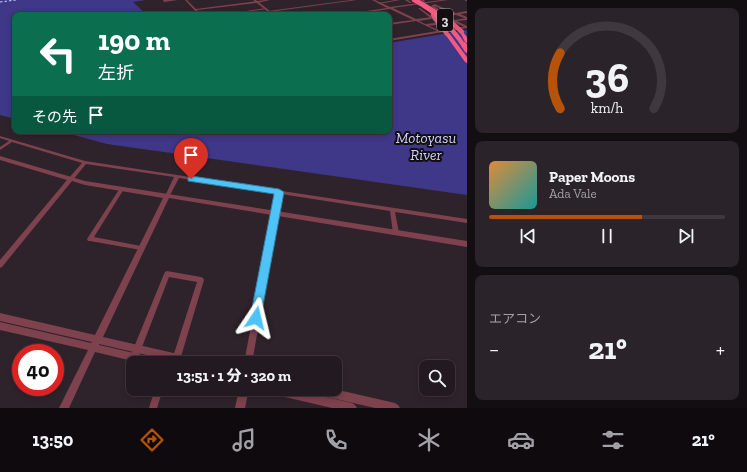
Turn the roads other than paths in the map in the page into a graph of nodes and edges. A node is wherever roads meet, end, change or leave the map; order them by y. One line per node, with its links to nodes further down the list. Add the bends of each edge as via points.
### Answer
1 (177, 0): 13 (street)
2 (186, 0): 19 (street)
3 (268, 0): 11 (street)
4 (356, 0): 22 (street)
5 (373, 0): 14 (street)
6 (399, 0): 14 (street)
7 (406, 0): 12 (street)
8 (417, 0): 15 (highway)
9 (447, 0): 15 (street)
10 (451, 0): 15 (street)
11 (255, 1): 18 (street); 19 (street)
12 (412, 1): 39 (highway, 3, bridge, via 445,20)
13 (164, 2)
14 (379, 3): 16 (street)
15 (429, 5): 16 (street); 20 (street); 26 (street); 27 (highway); 28 (highway)
16 (391, 8): 23 (street); 24 (street); 30 (street)
17 (419, 8): 20 (street)
18 (266, 9): 21 (street); 22 (street)
19 (195, 10)
20 (423, 10): 28 (street)
21 (243, 12)
22 (269, 12)
23 (362, 12)
24 (367, 12)
25 (467, 12): 26 (street)
26 (456, 14): 27 (street); 29 (street)
27 (445, 15): 31 (street); 38 (highway, bridge, via 462,32)
28 (432, 16): 30 (street); 33 (street); 40 (highway, bridge)
29 (467, 19): 31 (street)
30 (416, 20): 32 (street); 34 (street)
31 (454, 21): 33 (street); 35 (street)
32 (392, 24)
33 (437, 24): 34 (street); 36 (street)
34 (427, 25): 36 (street)
35 (467, 27): 36 (street)
36 (440, 30): 37 (street)
37 (392, 39)
38 (467, 42)
39 (467, 50)
40 (467, 60)
41 (0, 137): 42 (street)
42 (11, 140): 43 (street); 45 (street)
43 (0, 149)
44 (0, 158): 47 (street)
45 (85, 162): 46 (street); 47 (street)
46 (177, 177): 49 (street); 50 (street)
47 (70, 180): 48 (street); 57 (street)
48 (122, 189): 50 (street); 56 (street, via 90,239)
49 (279, 192): 51 (street); 52 (street)
50 (167, 196): 52 (street); 56 (street)
51 (392, 209): 53 (street); 54 (street)
52 (275, 214): 54 (street); 65 (street)
53 (467, 221)
54 (396, 233): 55 (street)
55 (467, 244)
56 (141, 248): 60 (street)
57 (0, 265)
58 (0, 317): 60 (street)
59 (0, 326): 60 (street)
60 (95, 344): 61 (street); 70 (street)
61 (135, 353): 62 (street); 63 (street); 64 (street, via 167,274 201,280)
62 (142, 356)
63 (151, 356)
64 (174, 356)
65 (249, 356)
66 (157, 396): 71 (street)
67 (243, 396): 72 (street)
68 (301, 396): 73 (street)
69 (342, 396): 74 (street)
70 (64, 408)
71 (153, 408)
72 (240, 408)
73 (352, 408)
74 (395, 408)

